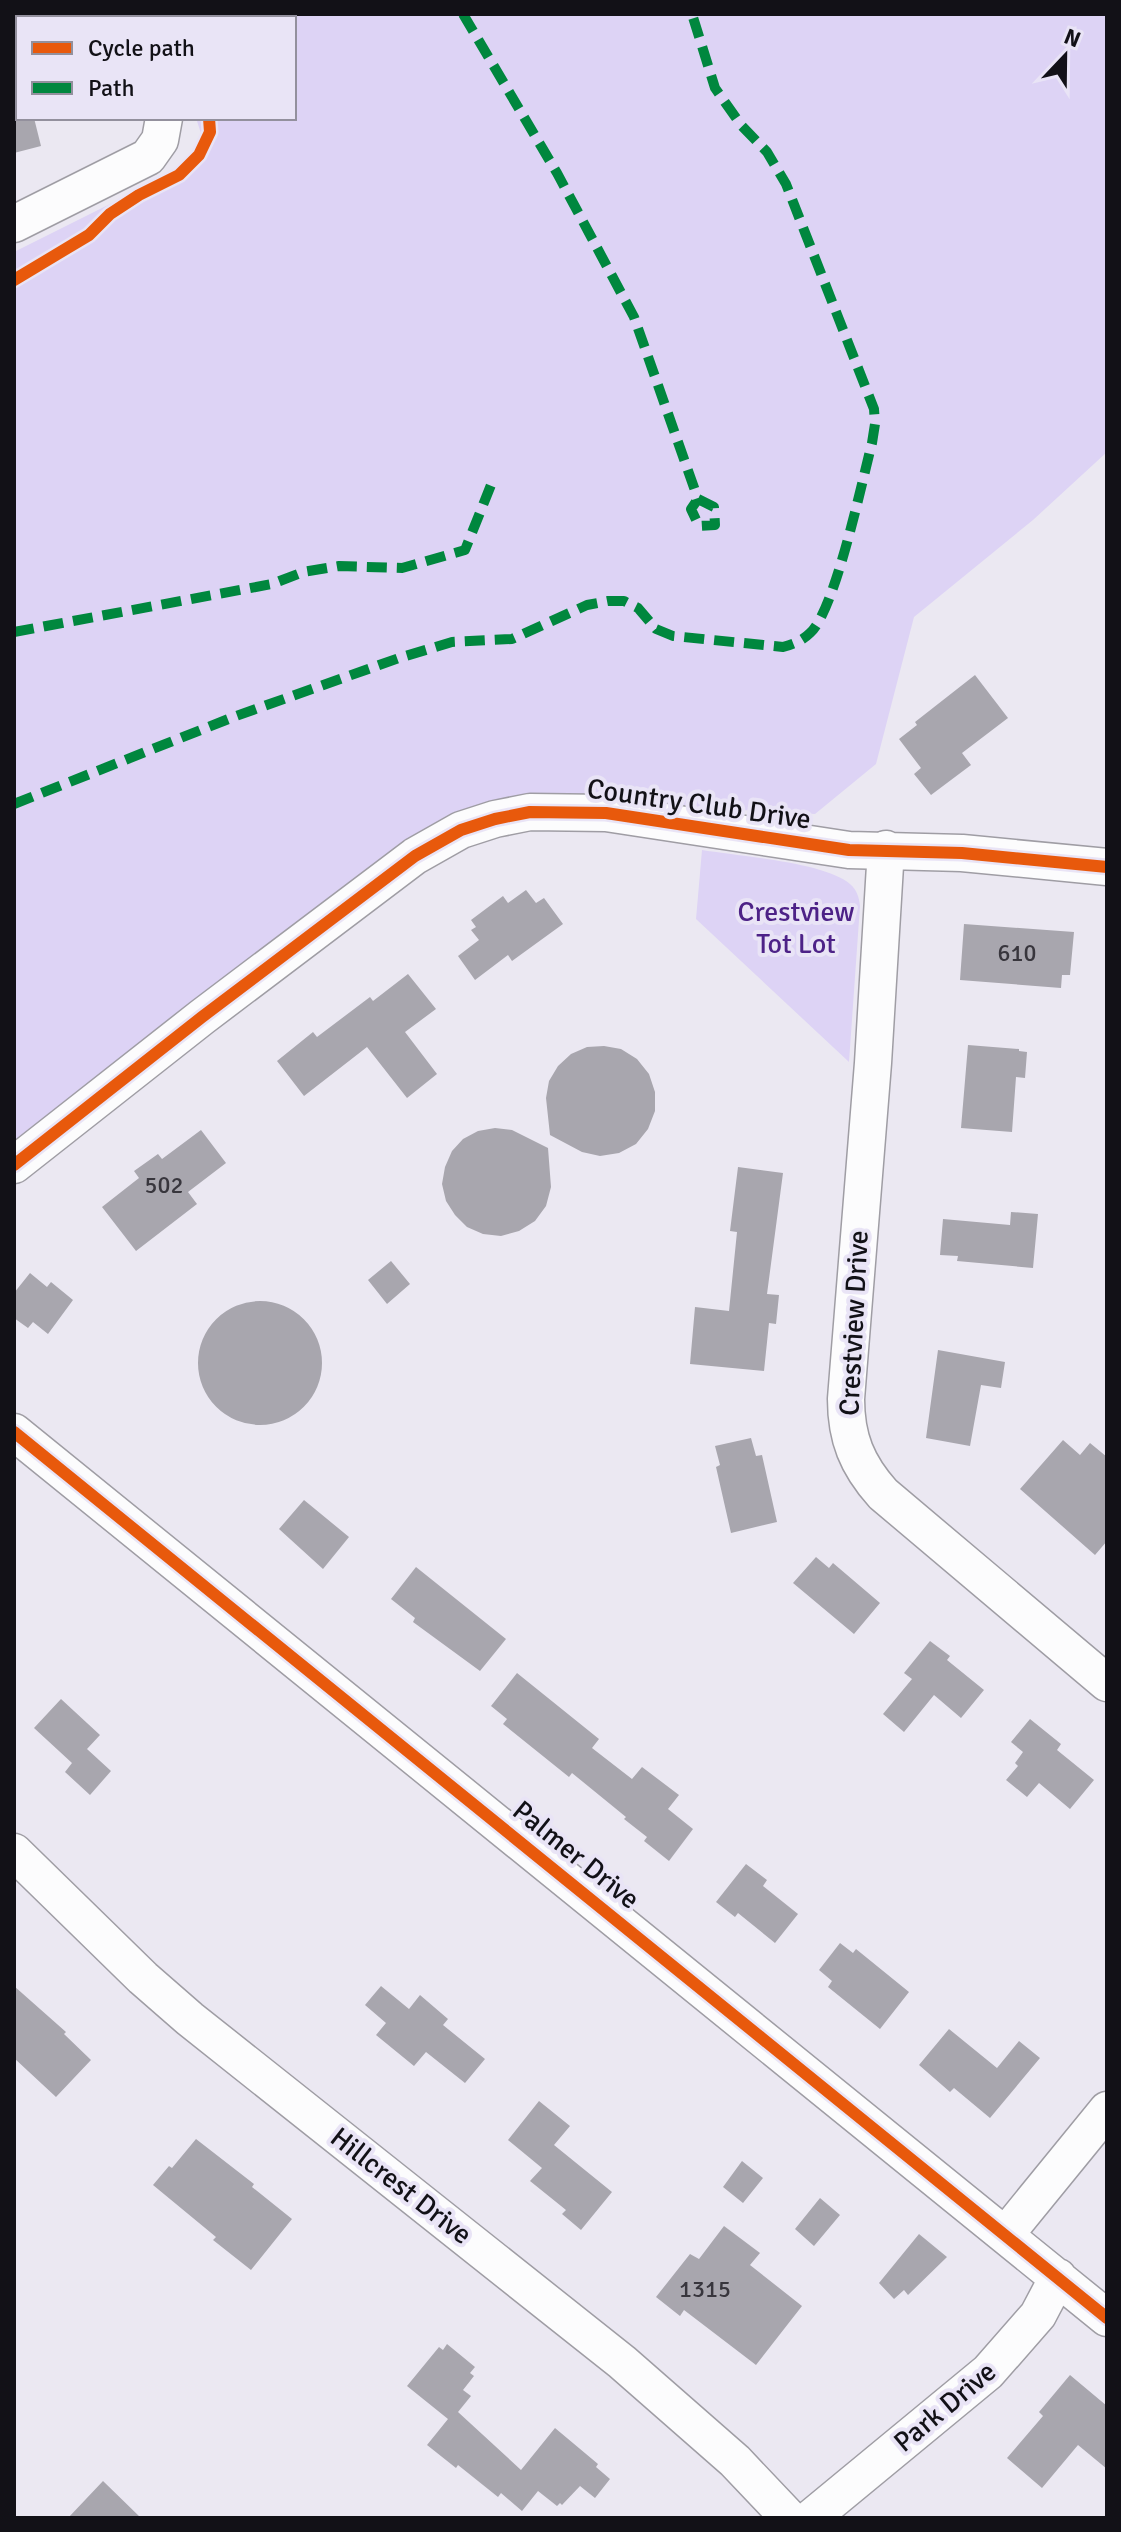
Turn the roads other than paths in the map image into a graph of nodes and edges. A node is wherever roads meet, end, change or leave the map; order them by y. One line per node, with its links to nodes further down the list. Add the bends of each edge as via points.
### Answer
1 (164, 123): 2 (street, via 148,157)
2 (14, 224)
3 (886, 849): 4 (street, Country Club Drive); 5 (street, Country Club Drive, via 849,850 670,821 565,811 518,814 461,830 349,904); 7 (street, Crestview Drive, via 846,1399 848,1433 867,1477 883,1494)
4 (1107, 867)
5 (14, 1165)
6 (14, 1432): 10 (street, Palmer Drive)
7 (1107, 1683)
8 (14, 1852): 13 (street, Hillcrest Drive, via 190,2019 622,2362 735,2461)
9 (1107, 2110): 10 (street)
10 (1006, 2234): 11 (street, Palmer Drive)
11 (1058, 2277): 12 (street, Palmer Drive); 14 (street, Park Drive, via 1038,2315 988,2372)
12 (1107, 2318)
13 (789, 2518)
14 (811, 2518)

